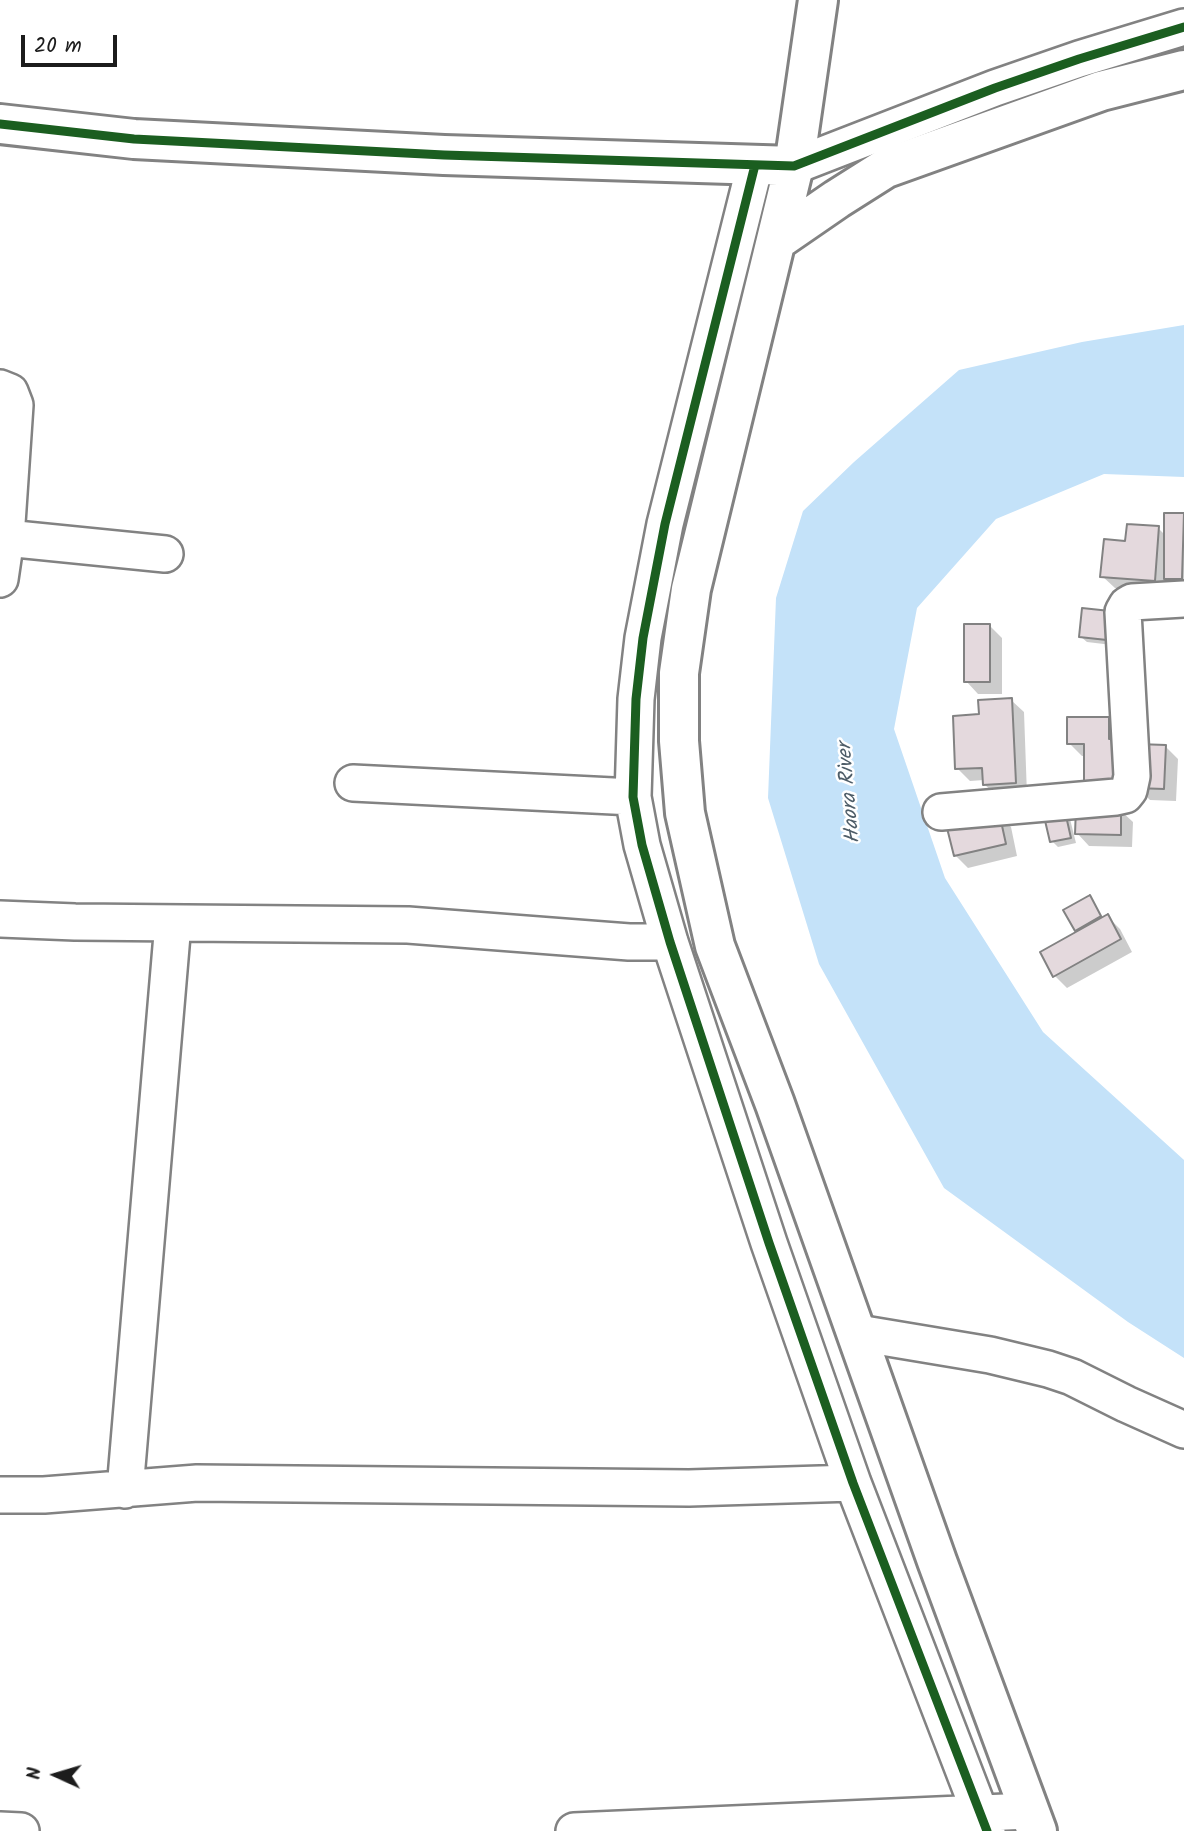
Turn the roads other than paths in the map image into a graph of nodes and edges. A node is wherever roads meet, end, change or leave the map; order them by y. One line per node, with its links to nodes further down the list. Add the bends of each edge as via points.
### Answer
1 (818, 0): 6 (main road)
2 (1184, 27): 6 (street, via 995,88)
3 (1184, 70): 7 (main road, via 1101,91 886,168)
4 (0, 124): 5 (main road, via 174,141)
5 (755, 165): 6 (main road); 14 (street, via 665,524 643,638)
6 (794, 166): 7 (main road)
7 (776, 242): 19 (main road, via 691,589 679,673 679,741 685,813 715,946)
8 (0, 388): 9 (street, via 10,392 15,405)
9 (6, 538): 10 (street); 11 (street)
10 (165, 554)
11 (0, 579)
12 (1184, 599): 15 (street, via 1132,602 1124,612 1132,776 1125,794)
13 (353, 783): 14 (street)
14 (633, 797): 18 (street)
15 (941, 812)
16 (0, 919): 17 (street)
17 (173, 923): 18 (street, via 408,925); 22 (street)
18 (670, 942): 21 (street)
19 (858, 1333): 20 (street, via 1048,1369); 24 (main road)
20 (1184, 1430)
21 (853, 1483): 22 (street, via 689,1488 197,1483); 25 (street)
22 (125, 1490): 23 (street)
23 (0, 1494)
24 (1033, 1821): 25 (street)
25 (984, 1822): 28 (street)
26 (0, 1830): 27 (street)
27 (21, 1831)
28 (574, 1831)

